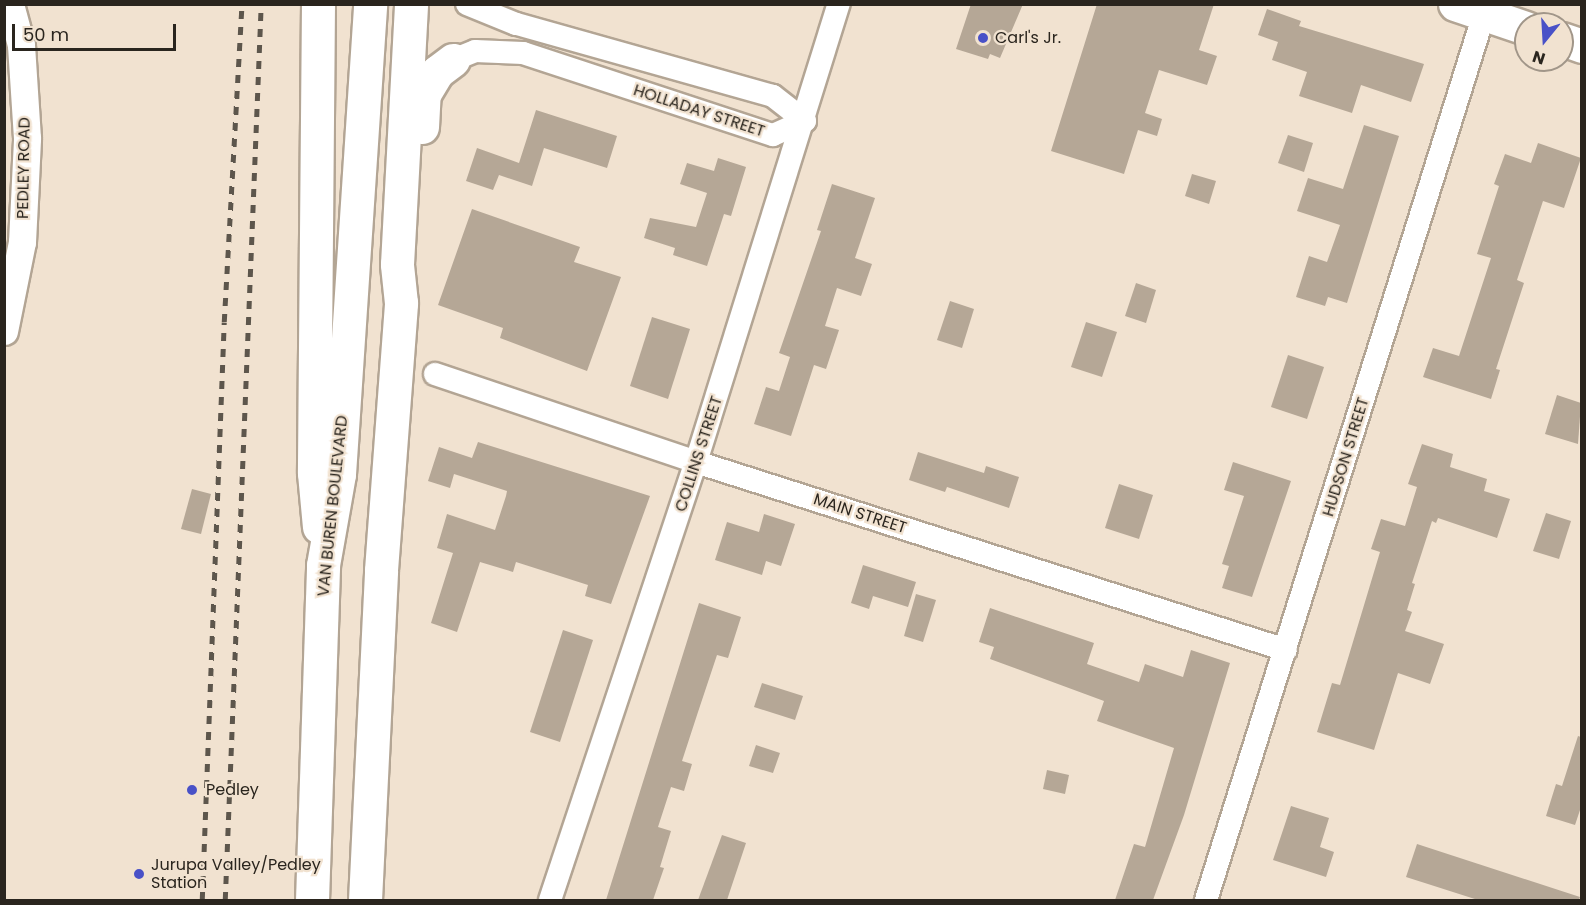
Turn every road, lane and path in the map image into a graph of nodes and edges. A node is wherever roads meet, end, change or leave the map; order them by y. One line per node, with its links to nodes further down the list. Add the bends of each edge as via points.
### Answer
1 (10, 4): 12 (street, PEDLEY ROAD, via 21,45 27,138 22,242)
2 (318, 4): 15 (main road, via 314,473)
3 (370, 4): 15 (main road, VAN BUREN BOULEVARD, via 339,474)
4 (411, 4): 11 (main road, via 397,264)
5 (467, 4): 10 (street, HOLLADAY STREET, via 516,24 773,96)
6 (838, 4): 10 (street, COLLINS STREET)
7 (1469, 9): 8 (main road); 16 (street, HUDSON STREET)
8 (1514, 24)
9 (453, 60): 10 (street, HOLLADAY STREET, via 476,51 523,53 773,135); 11 (main road, via 437,72 424,94 414,264)
10 (805, 121): 14 (street, COLLINS STREET)
11 (400, 303): 18 (main road, via 381,570)
12 (4, 331)
13 (435, 374): 14 (street, MAIN STREET)
14 (696, 462): 16 (street, MAIN STREET); 19 (street, COLLINS STREET)
15 (323, 565): 17 (main road, VAN BUREN BOULEVARD)
16 (1286, 650): 20 (street, HUDSON STREET)
17 (312, 900)
18 (365, 900)
19 (550, 900)
20 (1206, 900)

